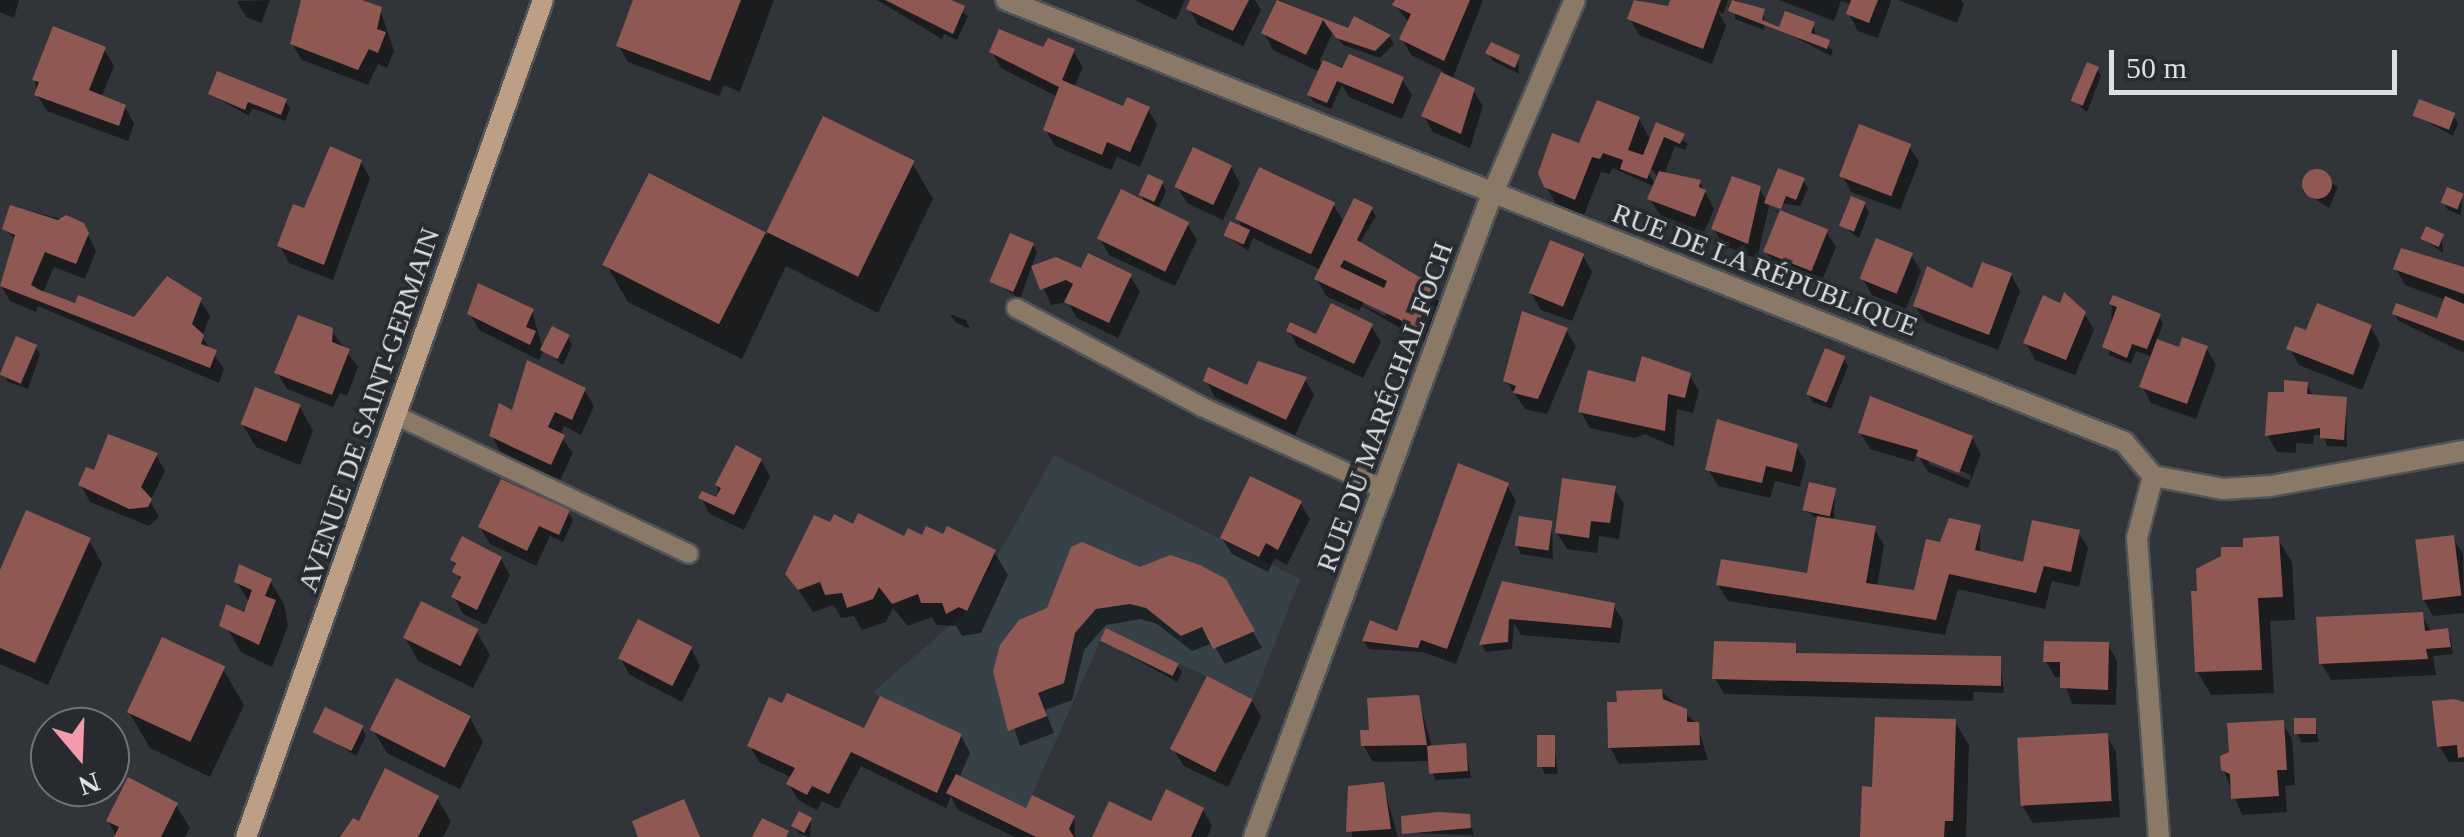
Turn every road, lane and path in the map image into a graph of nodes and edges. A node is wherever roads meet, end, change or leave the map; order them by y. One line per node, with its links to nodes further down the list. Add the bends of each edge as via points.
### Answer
1 (542, 0): 6 (main road, AVENUE DE SAINT-GERMAIN)
2 (1006, 0): 4 (street, RUE DE LA RÉPUBLIQUE)
3 (1575, 0): 4 (street, RUE DU MARÉCHAL FOCH)
4 (1494, 194): 8 (street, RUE DE LA RÉPUBLIQUE, via 2124,442); 9 (street, RUE DU MARÉCHAL FOCH)
5 (1016, 308): 9 (lane, via 1202,407)
6 (395, 415): 10 (lane); 11 (main road, AVENUE DE SAINT-GERMAIN)
7 (2464, 452): 8 (street, via 2270,486 2223,489)
8 (2153, 476): 13 (street, via 2138,538)
9 (1384, 489): 12 (street, RUE DU MARÉCHAL FOCH)
10 (689, 554)
11 (247, 837)
12 (1254, 837)
13 (2159, 837)

